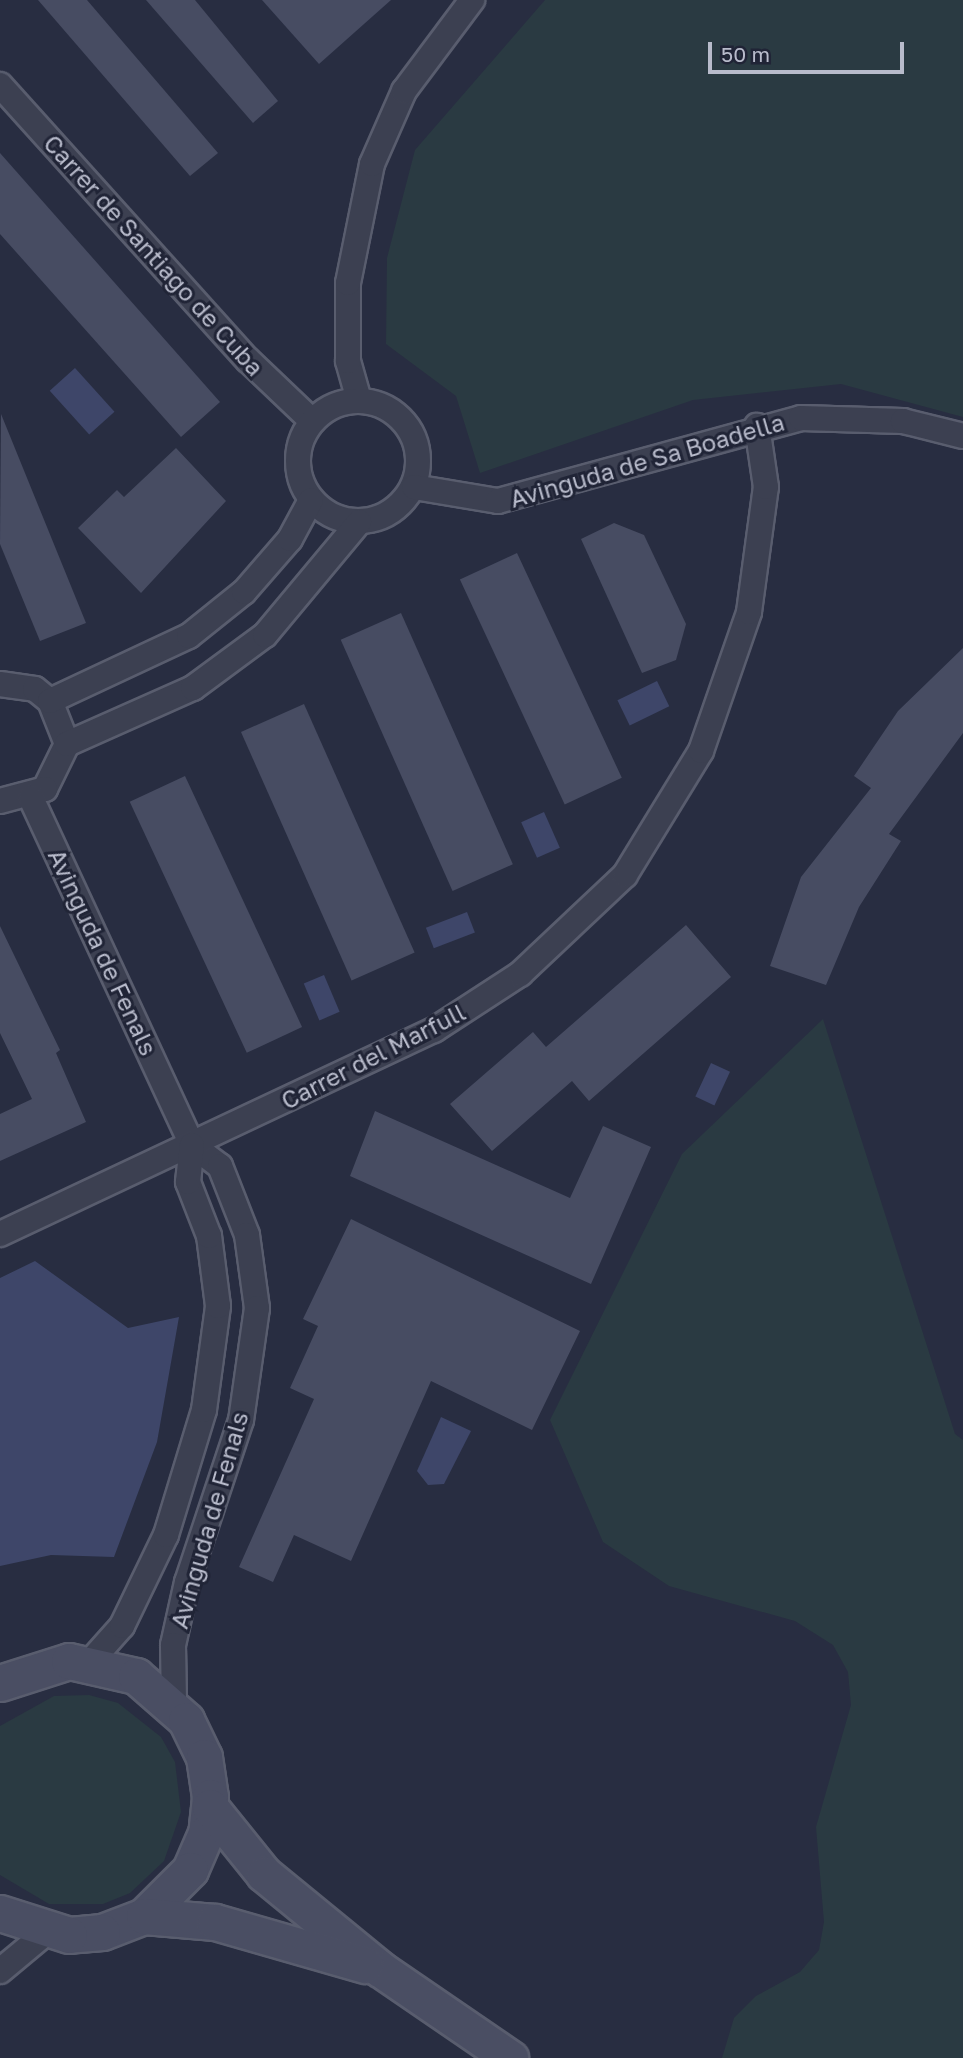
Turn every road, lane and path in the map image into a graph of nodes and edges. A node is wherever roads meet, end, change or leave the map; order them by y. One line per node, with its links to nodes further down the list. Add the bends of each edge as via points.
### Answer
1 (472, 0): 3 (street, via 404,91 372,164 348,283 348,361)
2 (0, 85): 4 (street, Carrer de Santiago de Cuba, via 248,360)
3 (359, 400): 4 (street, via 337,403); 7 (street, via 401,417 418,449)
4 (312, 421): 8 (street, via 299,446 300,479)
5 (757, 426): 6 (street, Avinguda de Sa Boadella, via 857,417); 7 (street, Avinguda de Sa Boadella, via 576,484 498,501); 15 (street, Carrer del Marfull, via 766,487 749,612 701,751 625,875 520,974 434,1030)
6 (963, 436)
7 (414, 487): 9 (street, via 393,511)
8 (311, 500): 9 (street, via 333,516); 11 (street, via 290,539 244,592 189,636)
9 (359, 522): 12 (street, via 265,635 193,688)
10 (0, 684): 11 (street, via 35,689)
11 (50, 701): 12 (street)
12 (67, 744): 13 (street, via 57,776)
13 (31, 798): 14 (street); 15 (street, Avinguda de Fenals)
14 (0, 801)
15 (192, 1144): 16 (street, Carrer del Marfull); 17 (street, Avinguda de Fenals, via 188,1182 209,1236 218,1306 204,1410 166,1535 122,1626); 19 (street, Avinguda de Fenals, via 225,1179 247,1235 257,1308 241,1420 173,1645)
16 (0, 1234)
17 (90, 1662): 18 (main road, via 48,1664); 19 (main road, via 136,1676)
18 (0, 1683)
19 (174, 1705): 20 (main road, via 201,1747)
20 (210, 1807): 22 (main road, via 190,1870); 24 (main road, via 264,1874)
21 (0, 1913): 23 (main road)
22 (144, 1916): 23 (main road, via 91,1934); 24 (main road, via 215,1922)
23 (47, 1932): 25 (street)
24 (380, 1969): 26 (main road)
25 (0, 1971)
26 (510, 2058)

